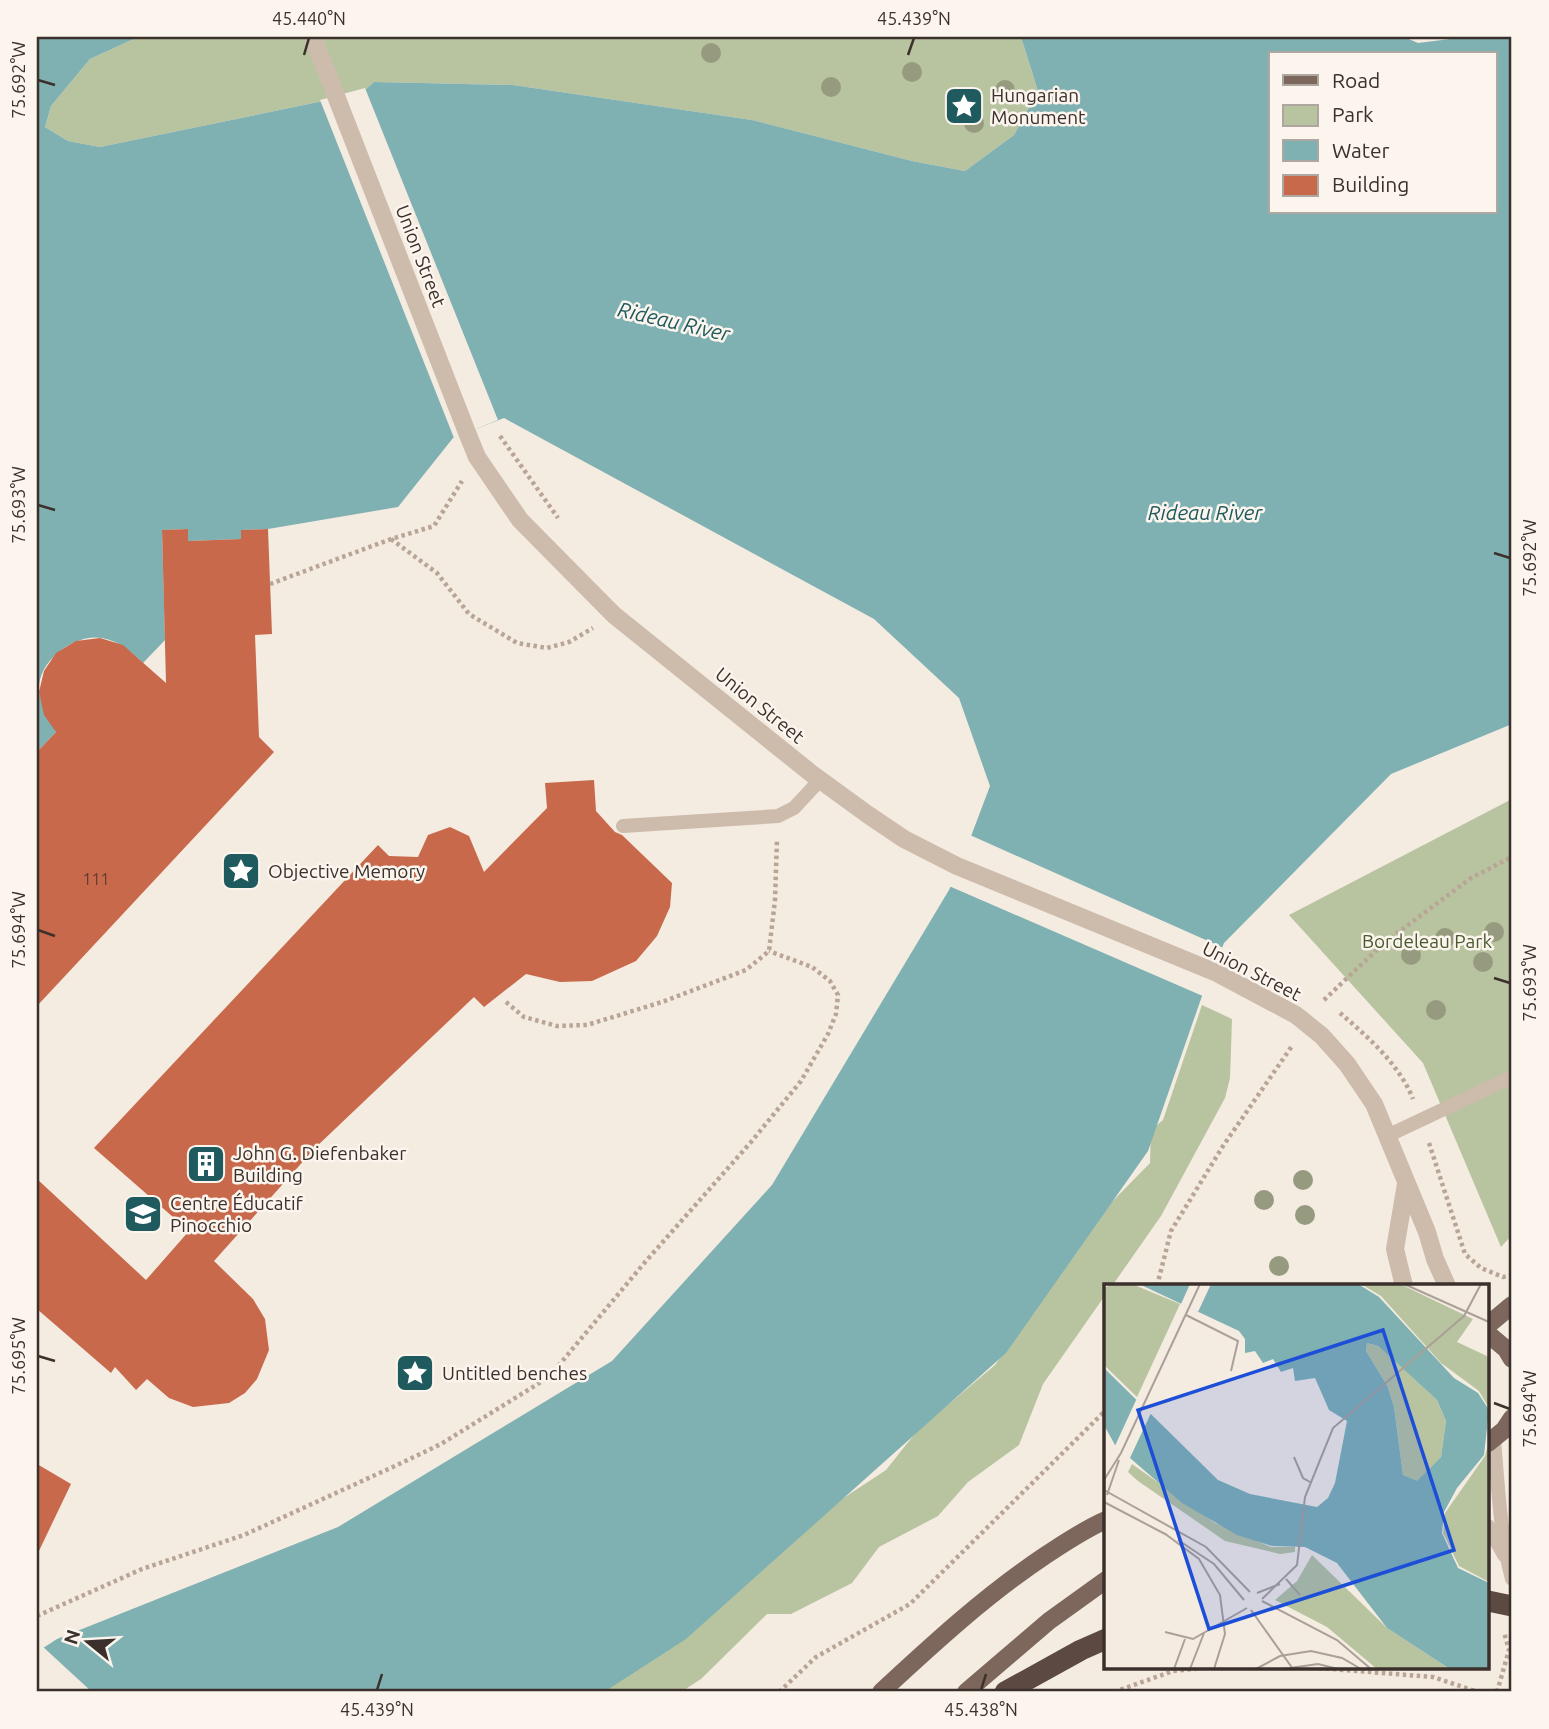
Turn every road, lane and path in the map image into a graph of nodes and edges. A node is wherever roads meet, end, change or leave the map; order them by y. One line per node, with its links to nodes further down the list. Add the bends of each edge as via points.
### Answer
1 (313, 37): 3 (street, Union Street)
2 (498, 431): 4 (path)
3 (477, 457): 5 (path, via 434,526); 7 (street, Union Street, via 520,520)
4 (561, 522)
5 (391, 539): 6 (path); 7 (path, via 437,573 469,614 517,643 547,648 569,642)
6 (270, 584)
7 (614, 615): 8 (street, Union Street)
8 (821, 780): 9 (lane, via 794,808); 17 (street, Union Street, via 904,839 957,866 1217,973 1296,1015 1347,1065)
9 (778, 816): 10 (lane); 12 (path)
10 (622, 826)
11 (1512, 857): 13 (path, via 1471,878 1384,943)
12 (769, 951): 14 (path, via 746,970 587,1025 557,1026 524,1017); 36 (path, via 812,967 830,981 838,995 828,1034 801,1081 549,1377 395,1466 244,1535 142,1569)
13 (1324, 1000)
14 (506, 1002)
15 (1293, 1045): 19 (path, via 1171,1231)
16 (1512, 1077): 17 (lane)
17 (1389, 1135): 18 (street, Union Street)
18 (1406, 1184): 20 (street, Union Street, via 1395,1249); 21 (street, Union Street)
19 (1158, 1284)
20 (1404, 1284)
21 (1446, 1284)
22 (1512, 1305): 23 (main road)
23 (1490, 1323)
24 (1490, 1336): 25 (main road)
25 (1512, 1359)
26 (1104, 1412): 41 (path, via 911,1604 816,1657)
27 (1512, 1419): 28 (main road)
28 (1491, 1441): 31 (lane)
29 (1104, 1521): 42 (main road, via 1013,1577)
30 (1490, 1529): 31 (lane)
31 (1507, 1559): 32 (lane)
32 (1512, 1579)
33 (1104, 1581): 43 (main road, via 1049,1620)
34 (1490, 1601): 35 (highway)
35 (1512, 1606)
36 (37, 1616)
37 (1502, 1627): 47 (path, via 1509,1650)
38 (1104, 1640): 44 (highway)
39 (1183, 1670): 45 (path)
40 (1344, 1670): 46 (path, via 1433,1677)
41 (779, 1692)
42 (881, 1692)
43 (966, 1692)
44 (1005, 1692)
45 (1114, 1692)
46 (1478, 1692)
47 (1497, 1692)

